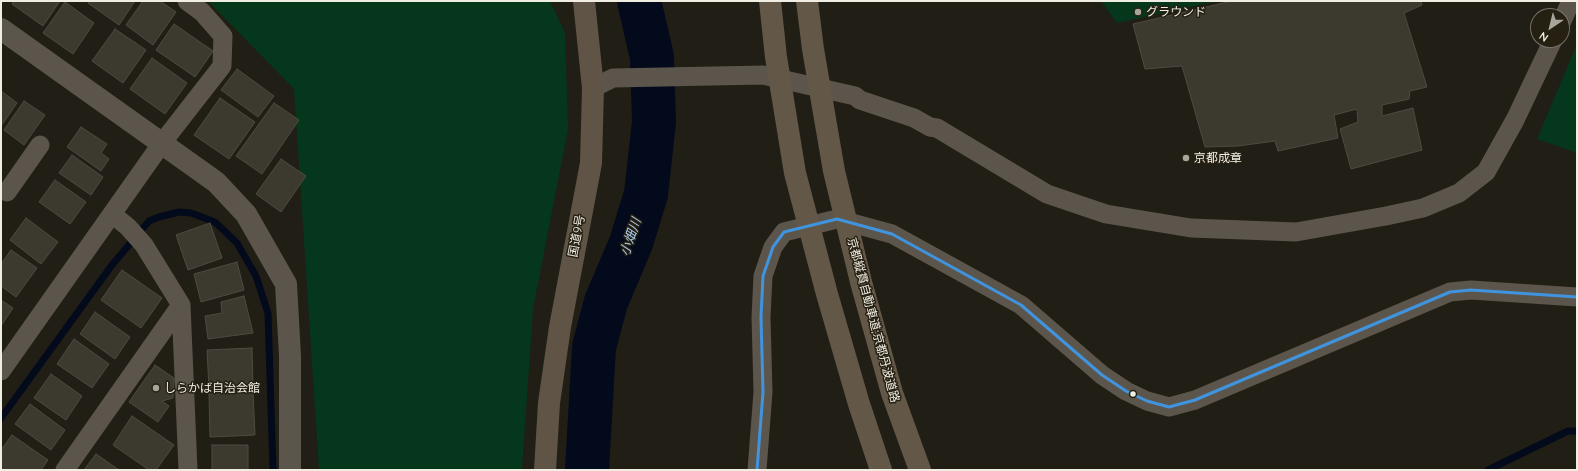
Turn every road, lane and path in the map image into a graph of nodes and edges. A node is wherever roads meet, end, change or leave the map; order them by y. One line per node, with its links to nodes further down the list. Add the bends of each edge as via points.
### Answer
1 (187, 1): 8 (street, via 202,12 223,36 222,66)
2 (584, 1): 7 (highway, 国道9号)
3 (770, 1): 20 (highway, via 795,173 826,294)
4 (807, 1): 21 (highway, 京都縦貫自動車道;京都丹波道路, via 835,178 892,393)
5 (1, 29): 8 (street)
6 (1549, 48): 7 (street, via 1515,120 1486,172 1459,193 1423,208 1296,232 1191,228 1106,214 1047,194 937,128 914,118 860,100 855,96 763,75 613,78)
7 (594, 88): 18 (highway, 国道9号, via 591,163 560,327 549,403)
8 (162, 143): 11 (street); 17 (street, via 216,182 246,214 286,284 290,356)
9 (40, 145): 10 (street)
10 (3, 194)
11 (112, 214): 13 (street, via 144,245); 14 (street)
12 (1577, 297): 19 (street, via 1471,290 1450,292 1195,400 1169,407 1147,401 1108,379 1021,305 892,234 837,219 784,232 773,247 763,276 763,392)
13 (181, 305): 15 (street); 16 (street)
14 (1, 371)
15 (65, 470)
16 (188, 470)
17 (290, 470)
18 (545, 470)
19 (758, 470)
20 (882, 470)
21 (920, 470)

